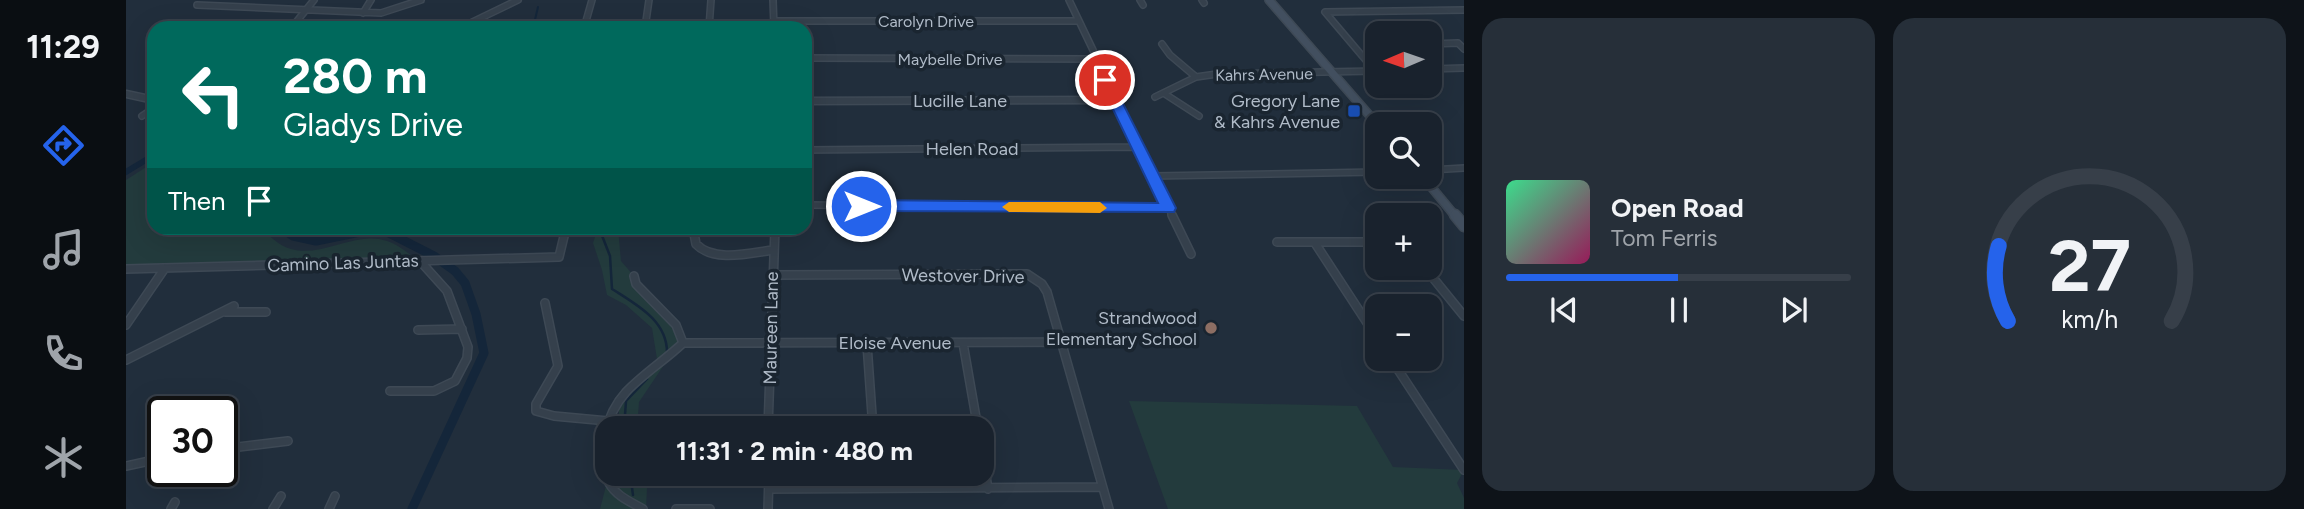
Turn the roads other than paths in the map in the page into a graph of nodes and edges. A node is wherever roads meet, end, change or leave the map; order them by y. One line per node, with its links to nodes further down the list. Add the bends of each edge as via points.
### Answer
1 (258, 0): 13 (street)
2 (314, 0): 14 (street)
3 (371, 0): 16 (street)
4 (421, 0): 16 (street, via 393,11)
5 (518, 0): 18 (street)
6 (592, 0): 19 (street)
7 (649, 0): 20 (street)
8 (710, 0): 21 (street)
9 (773, 0): 22 (street)
10 (1069, 0): 23 (street)
11 (1269, 0): 34 (main road)
12 (197, 5): 13 (street)
13 (252, 8): 14 (street)
14 (307, 10): 16 (street); 17 (street)
15 (1464, 10): 29 (street, via 1325,12)
16 (363, 13)
17 (297, 21)
18 (474, 21)
19 (586, 21)
20 (646, 21)
21 (709, 21)
22 (774, 21)
23 (1077, 21): 24 (street, Carolyn Drive); 30 (street)
24 (812, 24)
25 (1162, 44): 35 (street)
26 (1442, 44): 27 (street, via 1458,43)
27 (1464, 49)
28 (812, 58): 30 (street, Maybelle Drive)
29 (1365, 58)
30 (1095, 60): 40 (street)
31 (1464, 68): 32 (street)
32 (1442, 69)
33 (1365, 71): 34 (street, Kahrs Avenue)
34 (1331, 72): 35 (street, Kahrs Avenue); 42 (main road)
35 (1196, 77): 37 (street, Kahrs Avenue)
36 (126, 94): 39 (street)
37 (1165, 94): 38 (street, Kahrs Avenue); 45 (street)
38 (1156, 97)
39 (147, 98)
40 (1115, 100): 41 (street, Lucille Lane); 46 (street)
41 (812, 101)
42 (1366, 112)
43 (147, 113): 44 (street)
44 (142, 116)
45 (1199, 116)
46 (1139, 147): 47 (street, Helen Road); 51 (street)
47 (812, 150)
48 (1464, 168): 49 (street)
49 (1442, 169)
50 (1365, 172): 51 (street)
51 (1154, 176): 54 (street)
52 (1433, 189): 55 (main road)
53 (812, 205): 54 (street)
54 (1168, 208): 63 (street)
55 (1464, 226)
56 (564, 235): 64 (street, Camino Las Juntas, via 559,257)
57 (694, 235): 62 (street, via 702,251 714,255)
58 (775, 235): 62 (street, Maureen Lane)
59 (1277, 242): 61 (street)
60 (1365, 242): 61 (street)
61 (1315, 243): 75 (street)
62 (774, 250): 67 (street, Maureen Lane)
63 (1191, 254)
64 (424, 261): 65 (street, Camino Las Juntas); 77 (street, via 443,283)
65 (165, 268): 66 (street, Camino Las Juntas); 76 (street)
66 (126, 269)
67 (773, 275): 79 (street, Westover Drive, via 1027,274 1047,292); 83 (street, Maureen Lane)
68 (634, 276): 81 (street, via 636,284 676,325)
69 (1435, 280): 74 (street)
70 (545, 303): 92 (street, via 558,366 536,411)
71 (234, 306): 73 (street)
72 (266, 312): 73 (street)
73 (220, 313): 85 (street)
74 (1464, 317)
75 (1365, 320)
76 (126, 325)
77 (462, 329): 78 (street); 87 (street, via 467,358 455,381 434,391)
78 (418, 330)
79 (1061, 342): 80 (street, Eloise Avenue); 82 (street, Eloise Avenue); 101 (street, Westover Drive)
80 (1107, 342)
81 (683, 343): 83 (street, Eloise Avenue); 88 (street, via 626,393)
82 (963, 343): 84 (street, Eloise Avenue); 91 (street)
83 (772, 344): 84 (street, Eloise Avenue); 89 (street, Maureen Lane)
84 (867, 344): 90 (street)
85 (126, 360)
86 (1399, 371): 97 (street)
87 (390, 391)
88 (611, 416)
89 (769, 416)
90 (872, 416)
91 (976, 416)
92 (595, 419)
93 (288, 440): 94 (street)
94 (238, 447)
95 (147, 461): 96 (street)
96 (126, 466)
97 (1464, 470)
98 (610, 486): 108 (street)
99 (988, 486): 103 (street)
100 (878, 487): 102 (street); 103 (street)
101 (1102, 487): 103 (street); 112 (street, Westover Drive)
102 (769, 489): 111 (street)
103 (988, 489)
104 (281, 496): 106 (street)
105 (335, 496): 107 (street)
106 (273, 509)
107 (329, 509)
108 (642, 509)
109 (676, 509): 110 (street)
110 (710, 509)
111 (768, 509)
112 (1109, 509)

